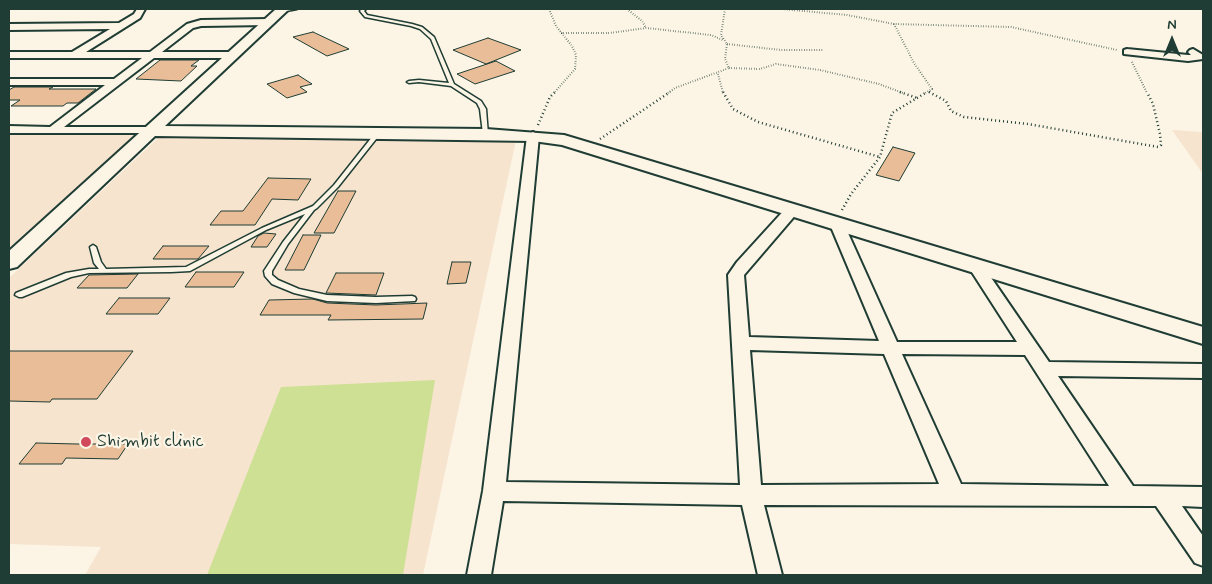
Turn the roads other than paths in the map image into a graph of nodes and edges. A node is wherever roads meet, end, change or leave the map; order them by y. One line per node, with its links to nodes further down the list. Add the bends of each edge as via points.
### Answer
1 (141, 9): 5 (street, via 137,16)
2 (364, 9): 16 (lane, via 366,16 412,25 433,38)
3 (286, 10): 4 (street)
4 (269, 22): 10 (street, via 194,24); 12 (street)
5 (121, 26): 6 (street); 9 (street)
6 (9, 27)
7 (1127, 52): 8 (street, via 1200,57)
8 (1193, 52)
9 (76, 54): 10 (street); 11 (street)
10 (154, 54): 12 (street); 14 (street)
11 (9, 55)
12 (234, 55): 19 (street)
13 (9, 82): 14 (street)
14 (116, 82): 18 (street)
15 (409, 82): 16 (lane)
16 (452, 85): 21 (lane, via 479,102)
17 (9, 130): 18 (street)
18 (53, 130): 19 (street)
19 (151, 131): 20 (street); 27 (street)
20 (378, 133): 21 (street); 24 (lane, via 336,186)
21 (486, 134): 22 (street)
22 (533, 136): 23 (street, via 564,140); 38 (street)
23 (793, 209): 25 (street); 33 (street, via 742,264 736,275)
24 (311, 210): 29 (lane, via 264,229 187,269); 31 (lane, via 285,243 268,271 269,276 297,291 327,298)
25 (836, 222): 28 (street); 34 (street)
26 (93, 247): 29 (lane)
27 (9, 262)
28 (976, 266): 32 (street); 35 (street)
29 (103, 269): 30 (lane, via 69,276)
30 (19, 294)
31 (412, 299)
32 (1203, 336)
33 (739, 343): 34 (street); 40 (street)
34 (892, 348): 35 (street); 39 (street)
35 (1029, 348): 36 (street)
36 (1044, 368): 37 (street); 42 (street)
37 (1203, 371)
38 (494, 491): 40 (street); 45 (street)
39 (954, 494): 40 (street); 42 (street)
40 (751, 495): 46 (street)
41 (1162, 496): 42 (street); 43 (street); 44 (street)
42 (1128, 497)
43 (1203, 497)
44 (1203, 555)
45 (480, 575)
46 (770, 575)

